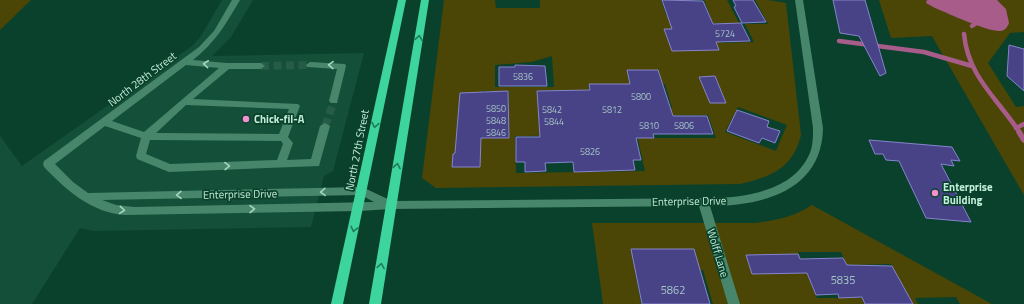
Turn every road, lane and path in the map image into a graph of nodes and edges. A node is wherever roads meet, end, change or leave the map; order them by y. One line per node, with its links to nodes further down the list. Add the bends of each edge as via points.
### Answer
1 (236, 0): 5 (street, North 28th Street, via 211,42)
2 (402, 0): 17 (main road, North 27th Street, one-way to 17)
3 (425, 0): 20 (main road, one-way to 3)
4 (799, 0): 19 (street, Enterprise Drive, via 818,132 813,158 798,177 768,194 750,199)
5 (185, 62): 7 (street, one-way to 5); 11 (street, North 28th Street)
6 (310, 65): 9 (street, one-way to 6, via 342,66)
7 (227, 66): 8 (street); 10 (street)
8 (261, 66)
9 (334, 101)
10 (184, 102): 13 (street); 14 (street, via 295,106)
11 (104, 122): 13 (street); 15 (street, North 28th Street)
12 (325, 126): 16 (street, via 316,163)
13 (146, 136): 14 (street); 16 (street, one-way to 16, via 141,156 169,168)
14 (283, 138): 16 (street, via 288,143)
15 (48, 164): 18 (street, Enterprise Drive, via 69,186)
16 (281, 164)
17 (362, 191): 18 (street, Enterprise Drive, one-way to 18); 20 (street, Enterprise Drive); 21 (main road, North 27th Street)
18 (86, 197): 21 (street, Enterprise Drive, one-way to 21, via 113,209 137,211)
19 (703, 202): 20 (street, Enterprise Drive); 24 (street, Wolff Lane)
20 (391, 205): 21 (street, Enterprise Drive); 23 (main road, one-way to 20)
21 (359, 208): 22 (main road, North 27th Street, one-way to 22)
22 (337, 304)
23 (375, 304)
24 (734, 304)

